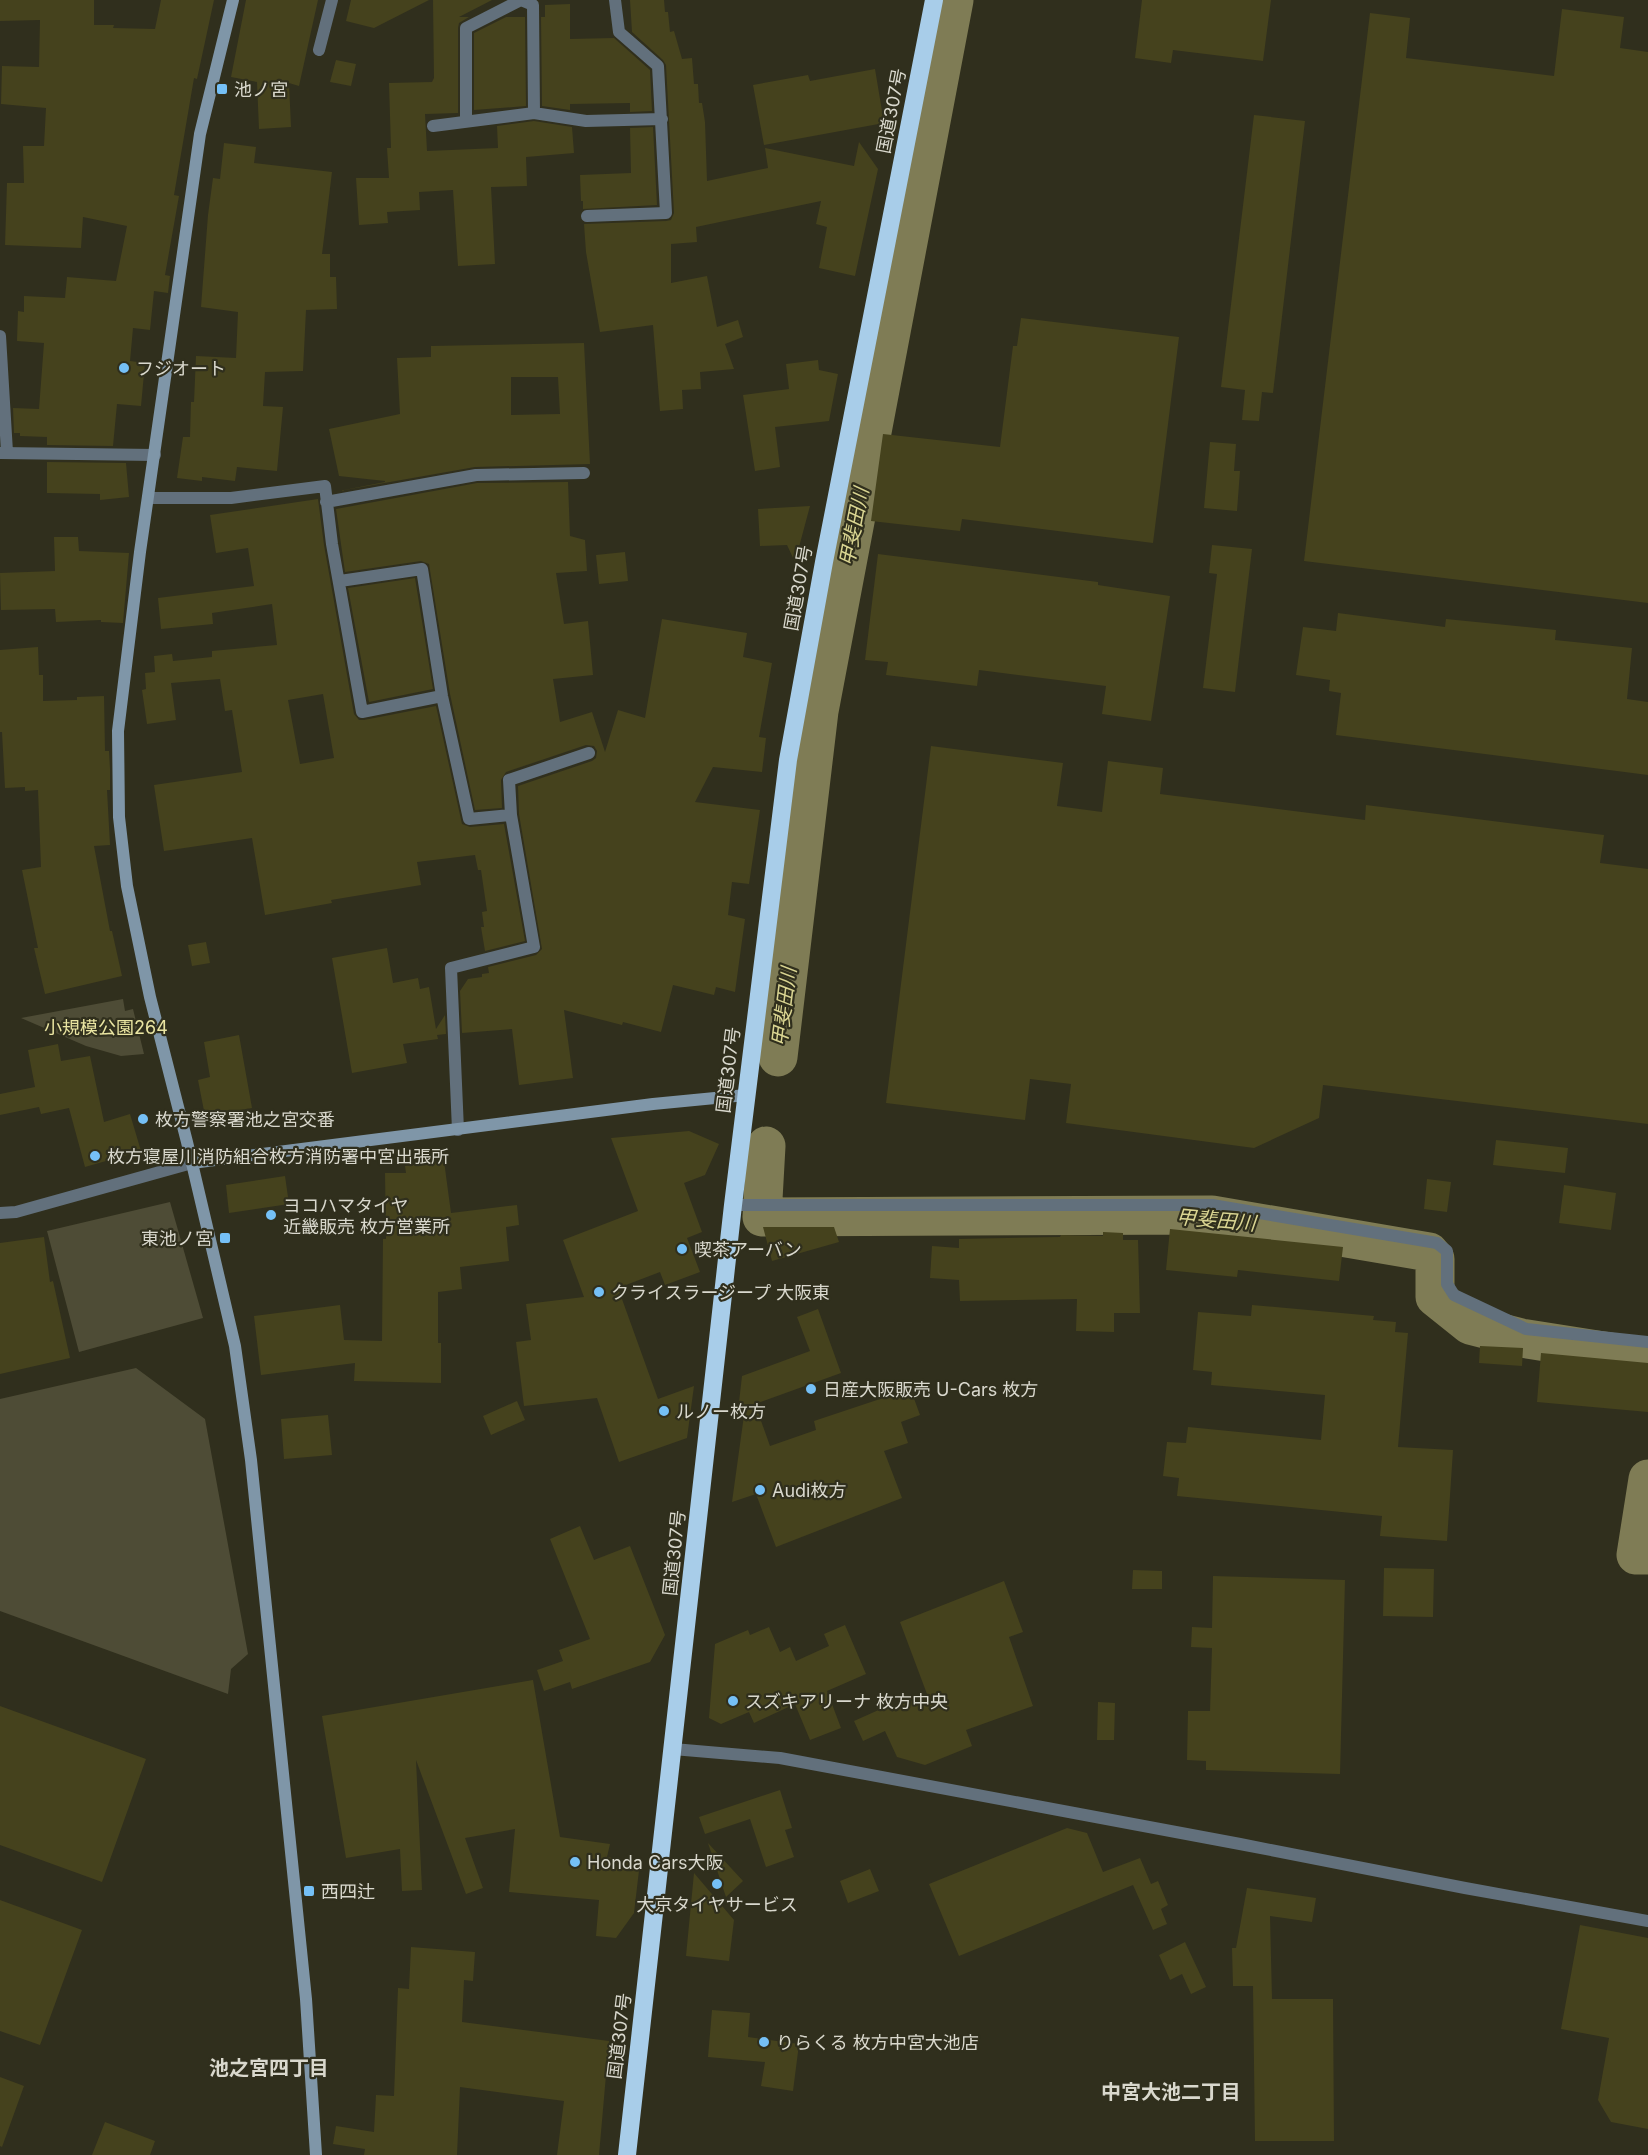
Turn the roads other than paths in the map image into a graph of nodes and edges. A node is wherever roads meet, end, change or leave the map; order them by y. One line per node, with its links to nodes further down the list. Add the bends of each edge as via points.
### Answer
1 (232, 0): 13 (street, via 200,134)
2 (332, 0): 5 (street)
3 (615, 0): 7 (street, via 619,32 658,66)
4 (933, 0): 21 (highway, 国道307号, via 788,760)
5 (319, 50)
6 (534, 113): 7 (street, via 586,121); 8 (street); 8 (street, via 533,5 521,0 466,28)
7 (662, 119): 10 (street, via 666,213)
8 (466, 120): 9 (street)
9 (433, 126)
10 (587, 216)
11 (0, 336): 12 (street)
12 (3, 453): 13 (street)
13 (155, 455): 15 (street)
14 (584, 473): 16 (street, via 476,475)
15 (148, 498): 16 (street, via 231,498 325,486); 23 (street, via 118,731 119,817 129,897 150,997)
16 (327, 502): 17 (street)
17 (339, 581): 18 (street, via 422,569); 18 (street, via 362,712)
18 (442, 696): 20 (street, via 469,819)
19 (589, 753): 20 (street, via 509,780)
20 (511, 815): 22 (street, via 534,947 451,968)
21 (746, 1095): 22 (street); 24 (highway, 国道307号)
22 (458, 1130): 23 (street)
23 (192, 1163): 25 (street, via 16,1212); 29 (street, via 235,1346 250,1460 306,1999)
24 (733, 1205): 26 (street, via 1212,1205 1437,1243 1447,1251 1447,1284 1454,1296 1526,1329); 27 (highway, 国道307号)
25 (0, 1213)
26 (1648, 1342)
27 (673, 1749): 28 (street, via 780,1758); 30 (highway, 国道307号)
28 (1648, 1921)
29 (316, 2155)
30 (627, 2155)

